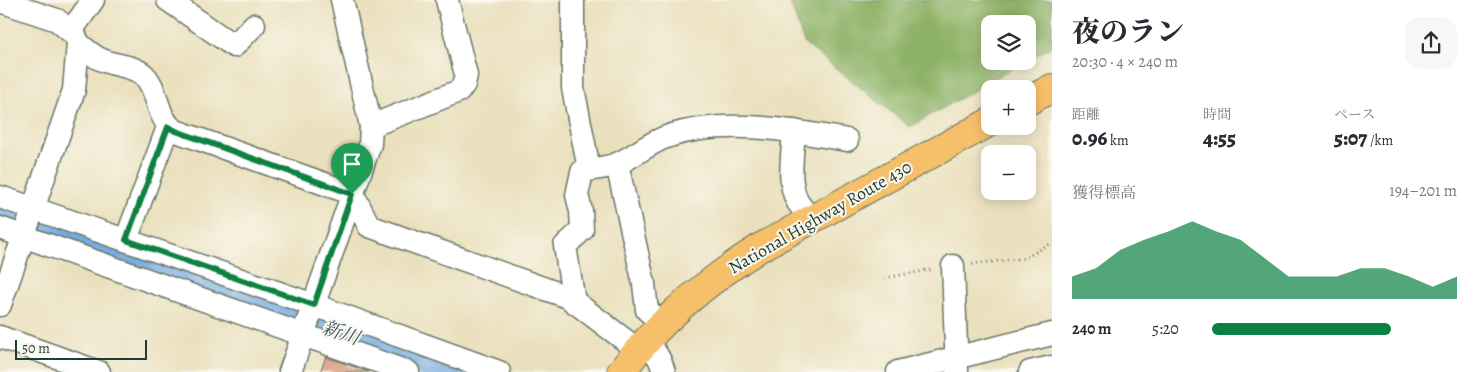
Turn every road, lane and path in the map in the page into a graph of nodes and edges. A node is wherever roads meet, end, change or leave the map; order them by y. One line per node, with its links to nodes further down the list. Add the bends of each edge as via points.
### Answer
1 (93, 0): 8 (street)
2 (168, 0): 7 (street, via 234,46)
3 (342, 0): 11 (street)
4 (447, 0): 11 (street, via 466,76 464,84 459,91)
5 (573, 0): 17 (street, via 573,88)
6 (0, 1): 8 (street, via 57,20)
7 (254, 25)
8 (75, 37): 12 (street, via 100,59 143,75); 21 (street, via 74,90)
9 (1052, 88): 10 (highway)
10 (1036, 97)
11 (371, 126): 18 (street, via 370,144)
12 (168, 127): 18 (street); 23 (street)
13 (981, 127): 20 (highway, National Highway Route 430)
14 (794, 131): 15 (street); 16 (street, via 731,127 684,131 667,136); 20 (street, via 792,181 795,196 802,208)
15 (847, 140)
16 (617, 164): 17 (street); 30 (street, via 644,284)
17 (589, 169): 25 (street, via 582,172 576,195 582,230 565,246)
18 (352, 194): 25 (street, via 369,226 568,297); 27 (street)
19 (0, 197): 21 (street)
20 (815, 218): 30 (highway, National Highway Route 430, via 727,269 694,294)
21 (29, 222): 22 (street); 23 (street); 26 (street); 27 (street)
22 (0, 228)
23 (126, 240): 27 (street)
24 (953, 266): 31 (street)
25 (574, 302): 30 (street)
26 (0, 305)
27 (309, 319): 34 (street); 35 (street); 36 (street)
28 (1052, 334): 31 (street)
29 (0, 337): 33 (street)
30 (648, 339): 37 (highway, National Highway Route 430); 38 (street, via 660,358)
31 (957, 365): 39 (street)
32 (1052, 367): 40 (street)
33 (99, 372)
34 (290, 372)
35 (408, 372)
36 (499, 372)
37 (621, 372)
38 (664, 372)
39 (898, 372)
40 (1030, 372)

